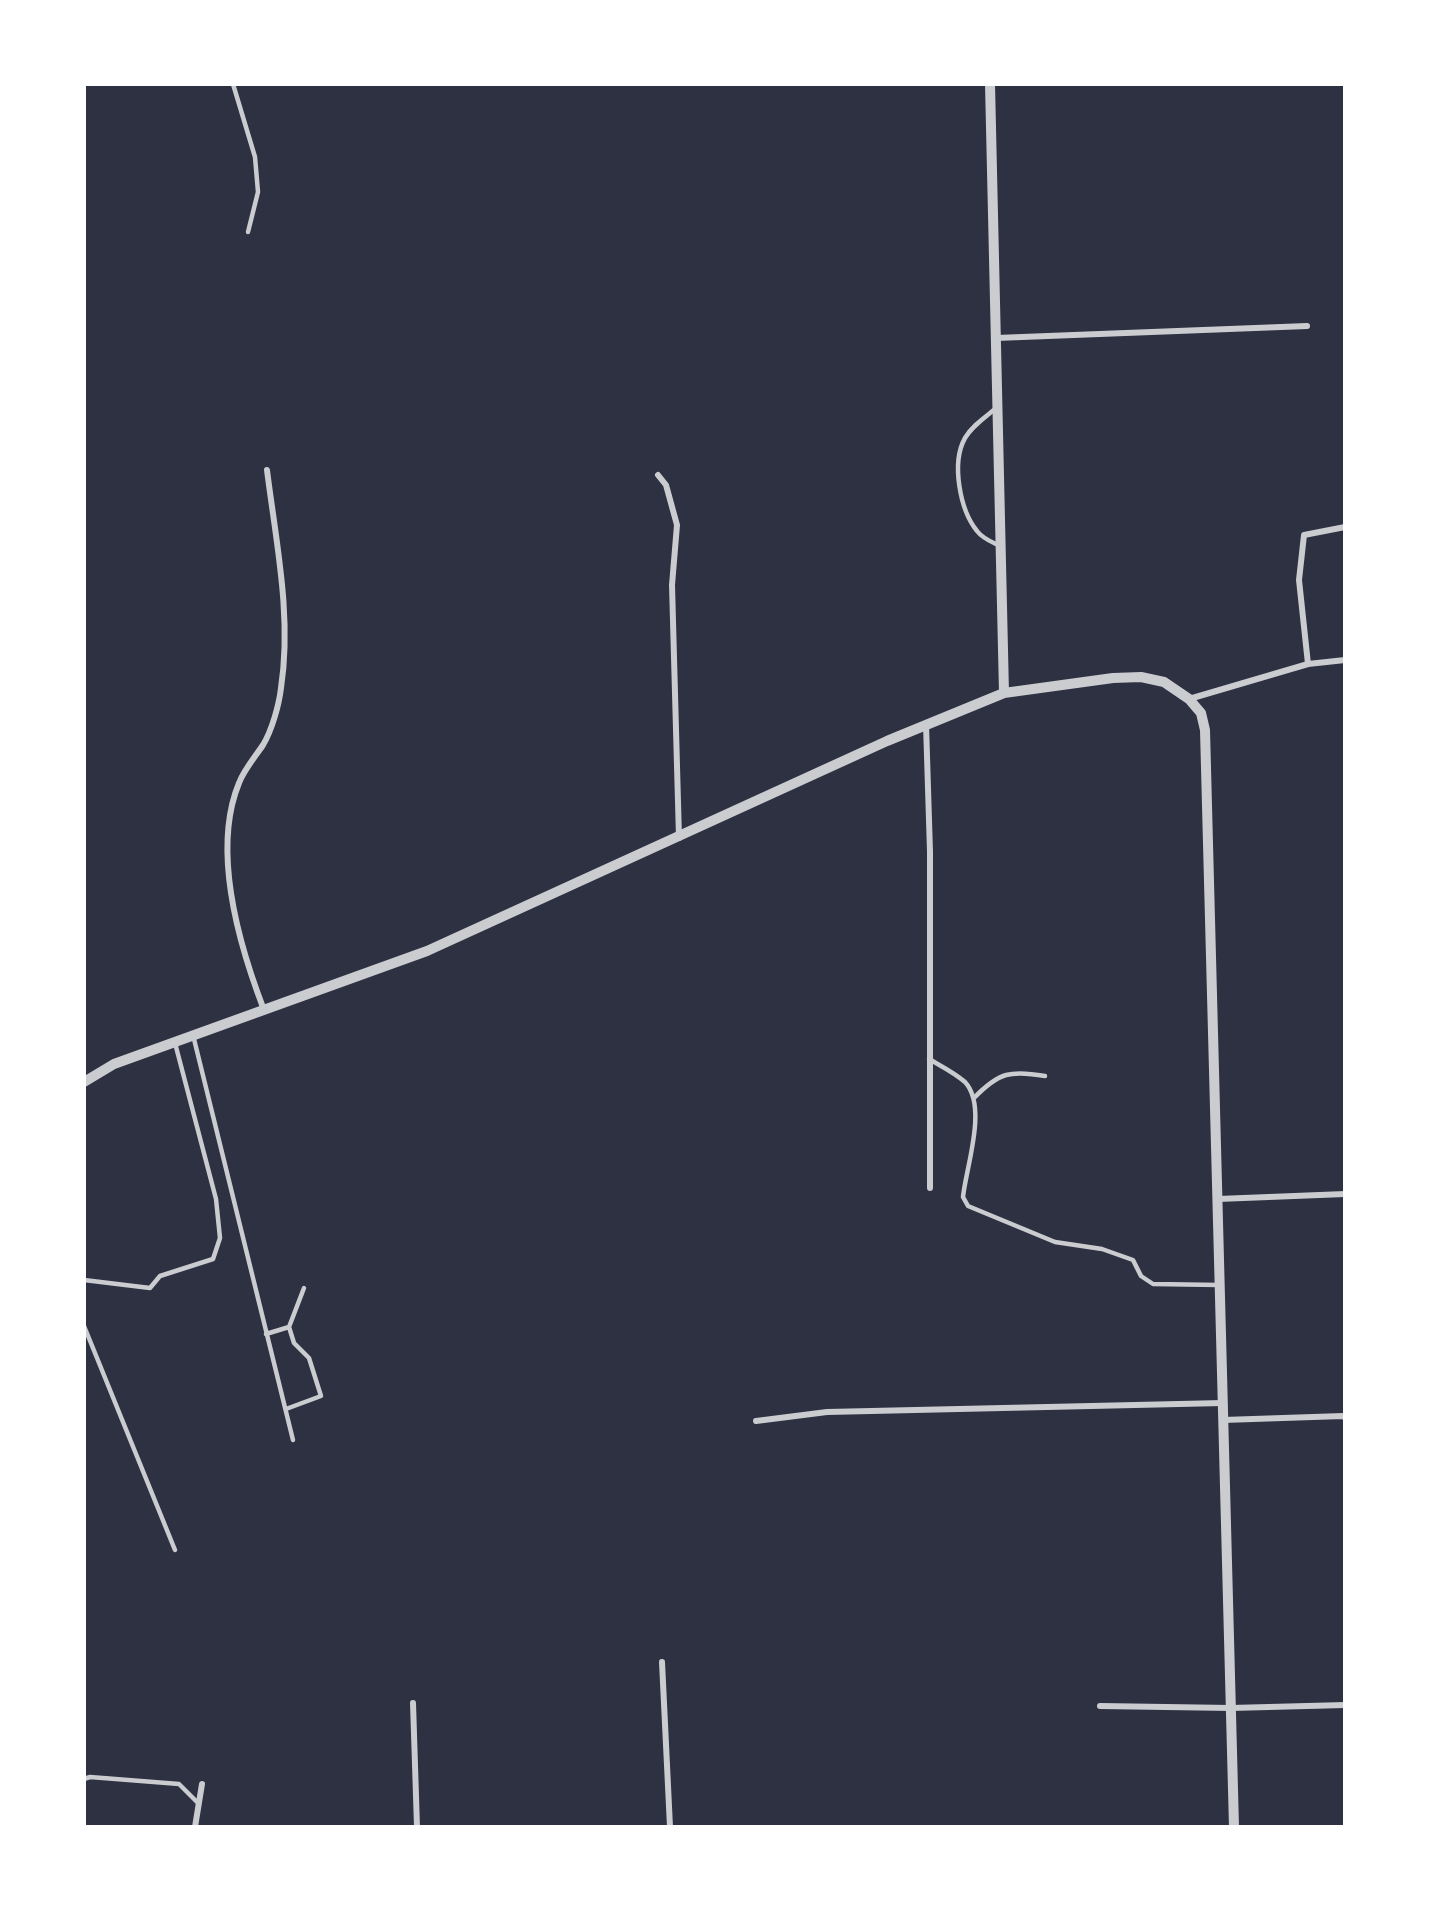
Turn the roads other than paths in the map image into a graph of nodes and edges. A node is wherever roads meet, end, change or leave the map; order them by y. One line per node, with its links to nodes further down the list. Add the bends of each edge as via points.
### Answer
1 (233, 84): 3 (lane, via 255,157 258,192)
2 (990, 84): 5 (street)
3 (248, 232)
4 (1307, 326): 5 (street)
5 (996, 338): 6 (street)
6 (997, 408): 10 (street); 10 (lane, via 974,426 964,440 958,485 976,530)
7 (267, 470): 17 (street, via 287,628 281,690 265,742 239,782 227,847 246,963)
8 (658, 475): 16 (street, via 666,485 676,525 672,585)
9 (1345, 527): 12 (street, via 1304,535 1299,580)
10 (1000, 546): 13 (street)
11 (1345, 660): 12 (street)
12 (1308, 664): 14 (street)
13 (1004, 693): 14 (street, via 1141,677 1164,682); 15 (street)
14 (1189, 699): 26 (street, via 1201,713 1205,730)
15 (926, 724): 16 (street); 20 (street)
16 (679, 838): 17 (street, via 427,951)
17 (264, 1010): 18 (street)
18 (193, 1035): 19 (street); 32 (lane)
19 (175, 1042): 22 (street, via 114,1064); 27 (lane, via 216,1199 220,1238 213,1259 160,1276 150,1288)
20 (929, 1059): 23 (lane, via 965,1083); 24 (street)
21 (1046, 1076): 23 (lane, via 1020,1072 1002,1075)
22 (84, 1082)
23 (974, 1098): 28 (lane, via 974,1138 963,1197 968,1206 1055,1242 1102,1249 1133,1260 1141,1276 1153,1284)
24 (930, 1188)
25 (1345, 1194): 26 (street)
26 (1218, 1199): 28 (street)
27 (84, 1280)
28 (1220, 1285): 33 (street)
29 (304, 1288): 31 (lane)
30 (84, 1326): 39 (lane)
31 (289, 1327): 32 (lane); 34 (lane, via 294,1343 309,1358 321,1395)
32 (267, 1335): 34 (lane)
33 (1224, 1403): 36 (street); 37 (street, via 827,1412)
34 (286, 1409): 38 (lane)
35 (1345, 1418): 36 (street)
36 (1223, 1420): 44 (street)
37 (756, 1421)
38 (293, 1440)
39 (175, 1550)
40 (662, 1662): 50 (street)
41 (413, 1703): 49 (street)
42 (1345, 1705): 44 (street)
43 (1100, 1706): 44 (street)
44 (1231, 1708): 51 (street)
45 (84, 1779): 47 (lane, via 179,1784)
46 (202, 1784): 47 (street)
47 (199, 1804): 48 (street)
48 (195, 1827)
49 (417, 1827)
50 (670, 1827)
51 (1234, 1827)

